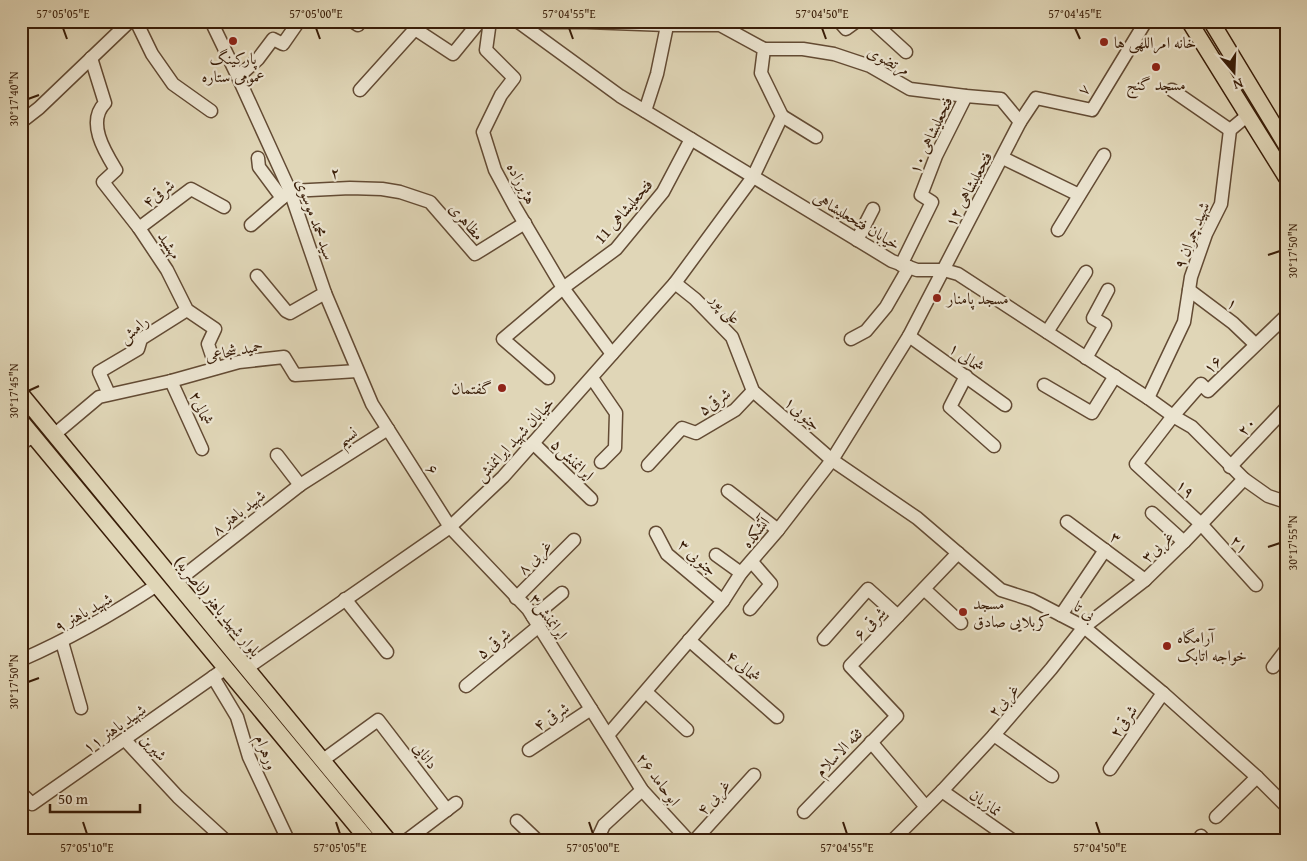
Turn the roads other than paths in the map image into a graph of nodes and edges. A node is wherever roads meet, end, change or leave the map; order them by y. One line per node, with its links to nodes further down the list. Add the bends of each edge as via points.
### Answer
1 (130, 21): 18 (street)
2 (136, 21): 23 (street, via 152,54 173,84)
3 (211, 21): 19 (street, سید محمد موسوی)
4 (299, 21): 19 (street, via 283,44 273,39 258,59)
5 (480, 21): 20 (street, via 453,54 415,29)
6 (490, 21): 43 (street, هژبرزاده, via 486,50 514,78 500,96 483,132 495,170)
7 (839, 21): 8 (street, via 846,29)
8 (857, 21)
9 (872, 21): 17 (street)
10 (1146, 21): 28 (street, ۷, via 1092,110 1036,98)
11 (1189, 21): 25 (main road)
12 (1211, 21): 32 (main road)
13 (517, 22): 14 (street); 24 (street, خیابان فتحعلیشاهی)
14 (668, 23): 15 (street); 24 (street)
15 (721, 23): 16 (street)
16 (764, 49): 22 (street, مرتضوی, via 803,49 834,54 870,66 910,89); 26 (street, via 760,73)
17 (906, 52)
18 (91, 58): 27 (street); 45 (street, مهشید, via 105,103 98,112 100,136 104,151 116,170 103,182)
19 (238, 76): 39 (street, سید محمد موسوی)
20 (360, 90)
21 (1172, 90): 29 (street)
22 (966, 96): 28 (street, مرتضوی, via 1001,99); 48 (street, فتحعلیشاهی ۱۰, via 921,195 932,202)
23 (211, 111)
24 (645, 111): 31 (street, خیابان فتحعلیشاهی)
25 (1248, 115): 29 (street); 37 (main road)
26 (782, 116): 30 (street); 36 (street, خیابان شهید ایرانمنش)
27 (21, 122)
28 (1020, 122): 35 (street, فتحعلیشاهی ۱۲)
29 (1230, 130): 55 (street, شهید چمران ۹, via 1222,204 1206,234 1190,277)
30 (816, 136)
31 (691, 139): 36 (street, خیابان فتحعلیشاهی); 53 (street, فتحعلیشاهی 11, via 663,192 616,249)
32 (1286, 145)
33 (1104, 155): 40 (street)
34 (258, 158): 39 (street, via 259,168)
35 (1003, 158): 40 (street); 49 (street, فتحعلیشاهی ۱۲)
36 (753, 177): 47 (street, خیابان فتحعلیشاهی); 52 (street, خیابان شهید ایرانمنش)
37 (1286, 178)
38 (382, 189): 39 (street, ۲, via 350,188); 43 (street, مظاهری, via 430,202 475,254)
39 (286, 194): 44 (street); 56 (street, سید محمد موسوی)
40 (1079, 194): 46 (street)
41 (224, 207): 45 (street, شرقی۴, via 191,189)
42 (874, 209): 47 (street)
43 (525, 223): 53 (street, هژبرزاده)
44 (252, 225)
45 (140, 228): 57 (street, مهشید, via 167,270)
46 (1058, 230)
47 (858, 240): 48 (street, خیابان فتحعلیشاهی)
48 (905, 266): 49 (street, خیابان فتحعلیشاهی, via 917,270); 61 (street, via 886,307 866,331)
49 (944, 270): 59 (street, خیابان فتحعلیشاهی, via 958,274); 60 (street, فتحعلیشاهی ۱۲)
50 (1086, 272): 59 (street)
51 (257, 276): 56 (street, via 290,313)
52 (676, 283): 63 (street, خیابان شهید ایرانمنش); 73 (street, علی پور, via 732,337)
53 (562, 288): 63 (street, هژبرزاده); 69 (street, فتحعلیشاهی 11, via 503,340)
54 (1108, 290): 64 (street, via 1093,318 1105,325)
55 (1189, 290): 62 (street, ۱); 76 (street, شهید چمران ۹, via 1184,322)
56 (325, 293): 66 (street, سید محمد موسوی)
57 (187, 310): 65 (street, via 215,329 208,344); 75 (street, رامش, via 141,339 138,349 99,372)
58 (1286, 316): 62 (street)
59 (1048, 332): 64 (street, خیابان فتحعلیشاهی)
60 (909, 336): 67 (street, ۱ شمالی); 88 (street, آتشکده)
61 (850, 339)
62 (1255, 344): 79 (street, ۱۶, via 1208,391 1201,384)
63 (612, 354): 70 (street, خیابان شهید ایرانمنش)
64 (1086, 358): 68 (street, خیابان فتحعلیشاهی)
65 (216, 368): 66 (street, حمید شجاعی, via 284,357 295,375); 71 (street, حمید شجاعی)
66 (357, 371): 81 (street, سید محمد موسوی)
67 (966, 376): 77 (street, ۱ شمالی); 85 (street, via 950,408)
68 (1115, 376): 72 (street, via 1092,413); 76 (street, خیابان فتحعلیشاهی)
69 (548, 378)
70 (592, 378): 84 (street, خیابان شهید ایرانمنش); 89 (street, via 616,413 615,448)
71 (172, 381): 75 (street, حمید شجاعی); 86 (street, شمالی۲)
72 (1044, 385)
73 (753, 391): 88 (street, جنوبی۱); 90 (street, شرقی۵, via 735,410 696,433 682,428)
74 (21, 394): 82 (main road, بلوار شهید باهنر (ناصریه))
75 (109, 394): 82 (street, via 99,398)
76 (1148, 398): 79 (street, خیابان فتحعلیشاهی)
77 (1005, 405)
78 (1286, 408): 91 (street, ۲۰)
79 (1172, 416): 91 (street, خیابان فتحعلیشاهی, via 1192,427); 102 (street, ۱۹, via 1136,464)
80 (21, 421): 83 (main road, بلوار شهید باهنر (ناصریه))
81 (388, 429): 92 (street, نسیم); 103 (street, ۶)
82 (55, 434): 93 (main road, بلوار شهید باهنر (ناصریه))
83 (27, 440): 95 (main road, بلوار شهید باهنر (ناصریه))
84 (533, 443): 98 (street, ایرانمنش۵); 103 (street, خیابان شهید ایرانمنش)
85 (994, 446)
86 (202, 448)
87 (278, 455): 96 (street)
88 (832, 460): 104 (street, آتشکده); 109 (street, بی تا, via 917,518)
89 (601, 462)
90 (648, 465)
91 (1230, 467): 94 (street, خیابان فتحعلیشاهی)
92 (322, 470): 96 (street, شهید باهنر ۸)
93 (86, 471): 95 (main road); 114 (main road, بلوار شهید باهنر (ناصریه))
94 (1244, 479): 99 (street, خیابان فتحعلیشاهی, via 1268,496); 102 (street, غربی۳)
95 (72, 482): 115 (main road, بلوار شهید باهنر (ناصریه))
96 (300, 485): 114 (street, شهید باهنر ۸)
97 (728, 490): 104 (street)
98 (590, 499)
99 (1286, 502)
100 (1152, 513): 107 (street)
101 (1067, 522): 108 (street, ۳)
102 (1201, 524): 107 (street, غربی۳); 116 (street, ۲۱)
103 (450, 527): 119 (street, ایرانمنش۳); 120 (street, خیابان شهید ایرانمنش)
104 (778, 530): 111 (street, آتشکده)
105 (656, 533): 121 (street, ۳ جنوبی, via 667,554)
106 (574, 540): 119 (street, ۸ غربی)
107 (1184, 542): 113 (street, غربی۳)
108 (1105, 550): 113 (street, ۳); 123 (street)
109 (958, 553): 117 (street, ۶ شرقی); 123 (street, بی تا, via 1001,590 1032,600)
110 (716, 556): 112 (street)
111 (752, 562): 112 (street, آتشکده); 122 (street, via 771,584)
112 (742, 573): 121 (street, آتشکده)
113 (1145, 580): 127 (street, غربی۳)
114 (176, 582): 136 (main road, بلوار شهید باهنر (ناصریه))
115 (157, 585): 130 (street, شهید باهنر ۹, via 118,612); 135 (main road, بلوار شهید باهنر (ناصریه))
116 (1256, 585)
117 (924, 589): 124 (street, ۶ شرقی); 126 (street)
118 (562, 593): 125 (street)
119 (516, 598): 125 (street, ایرانمنش۳)
120 (345, 599): 132 (street); 136 (street, خیابان شهید ایرانمنش)
121 (723, 600): 129 (street, آتشکده)
122 (750, 609)
123 (1061, 615): 127 (street, بی تا)
124 (898, 616): 128 (street, via 868,588); 143 (street, ۶ شرقی, via 850,666)
125 (536, 621): 138 (street, ۵ شرقی); 142 (street, ایرانمنش۳)
126 (961, 623)
127 (1084, 627): 140 (street, بی تا); 147 (street, غربی۲)
128 (824, 639)
129 (690, 640): 139 (street, آتشکده); 144 (street, ۴ شمالی)
130 (62, 642): 133 (street, شهید باهنر ۹); 141 (street)
131 (1286, 650): 134 (street)
132 (387, 652)
133 (21, 660)
134 (1273, 667)
135 (226, 668): 137 (street, شهید باهنر ۱۱); 166 (main road, بلوار شهید باهنر (ناصریه))
136 (247, 668): 151 (main road, بلوار شهید باهنر (ناصریه))
137 (213, 677): 148 (street, شهید باهنر ۱۱); 164 (street, ورهرام, via 237,717 249,757)
138 (466, 686)
139 (646, 692): 145 (street); 146 (street, آتشکده)
140 (1163, 693): 152 (street, شرقی۲); 155 (street, بی تا)
141 (81, 708)
142 (591, 709): 146 (street, ایرانمنش۳); 150 (street, ۴ شرقی)
143 (897, 716): 149 (street, ثقه الاسلام)
144 (777, 717)
145 (687, 730)
146 (608, 735): 156 (street, ابوحامد ۲۶)
147 (994, 735): 154 (street); 157 (street, غربی۲)
148 (125, 740): 158 (street, شهید باهنر ۱۱, via 32,804); 165 (street, شیرین, via 178,797)
149 (871, 742): 160 (street); 161 (street, ثقه الاسلام)
150 (529, 750)
151 (323, 760): 167 (main road, بلوار شهید باهنر (ناصریه)); 168 (street, دانایی, via 378,720 452,806)
152 (1110, 769)
153 (754, 775): 172 (street, ۴ غربی)
154 (1052, 776)
155 (1257, 777): 159 (street, بی تا); 162 (street)
156 (642, 790): 170 (street, via 604,825); 171 (street, ابوحامد ۲۶)
157 (942, 791): 160 (street, غربی۲); 174 (street, نمازیان)
158 (21, 793)
159 (1286, 806)
160 (926, 807): 173 (street, غربی۲)
161 (804, 812)
162 (1216, 817)
163 (517, 821): 169 (street)
164 (287, 839)
165 (225, 840)
166 (368, 840)
167 (388, 840)
168 (407, 840)
169 (537, 840)
170 (596, 840)
171 (688, 840)
172 (695, 840)
173 (893, 840)
174 (1012, 840)

